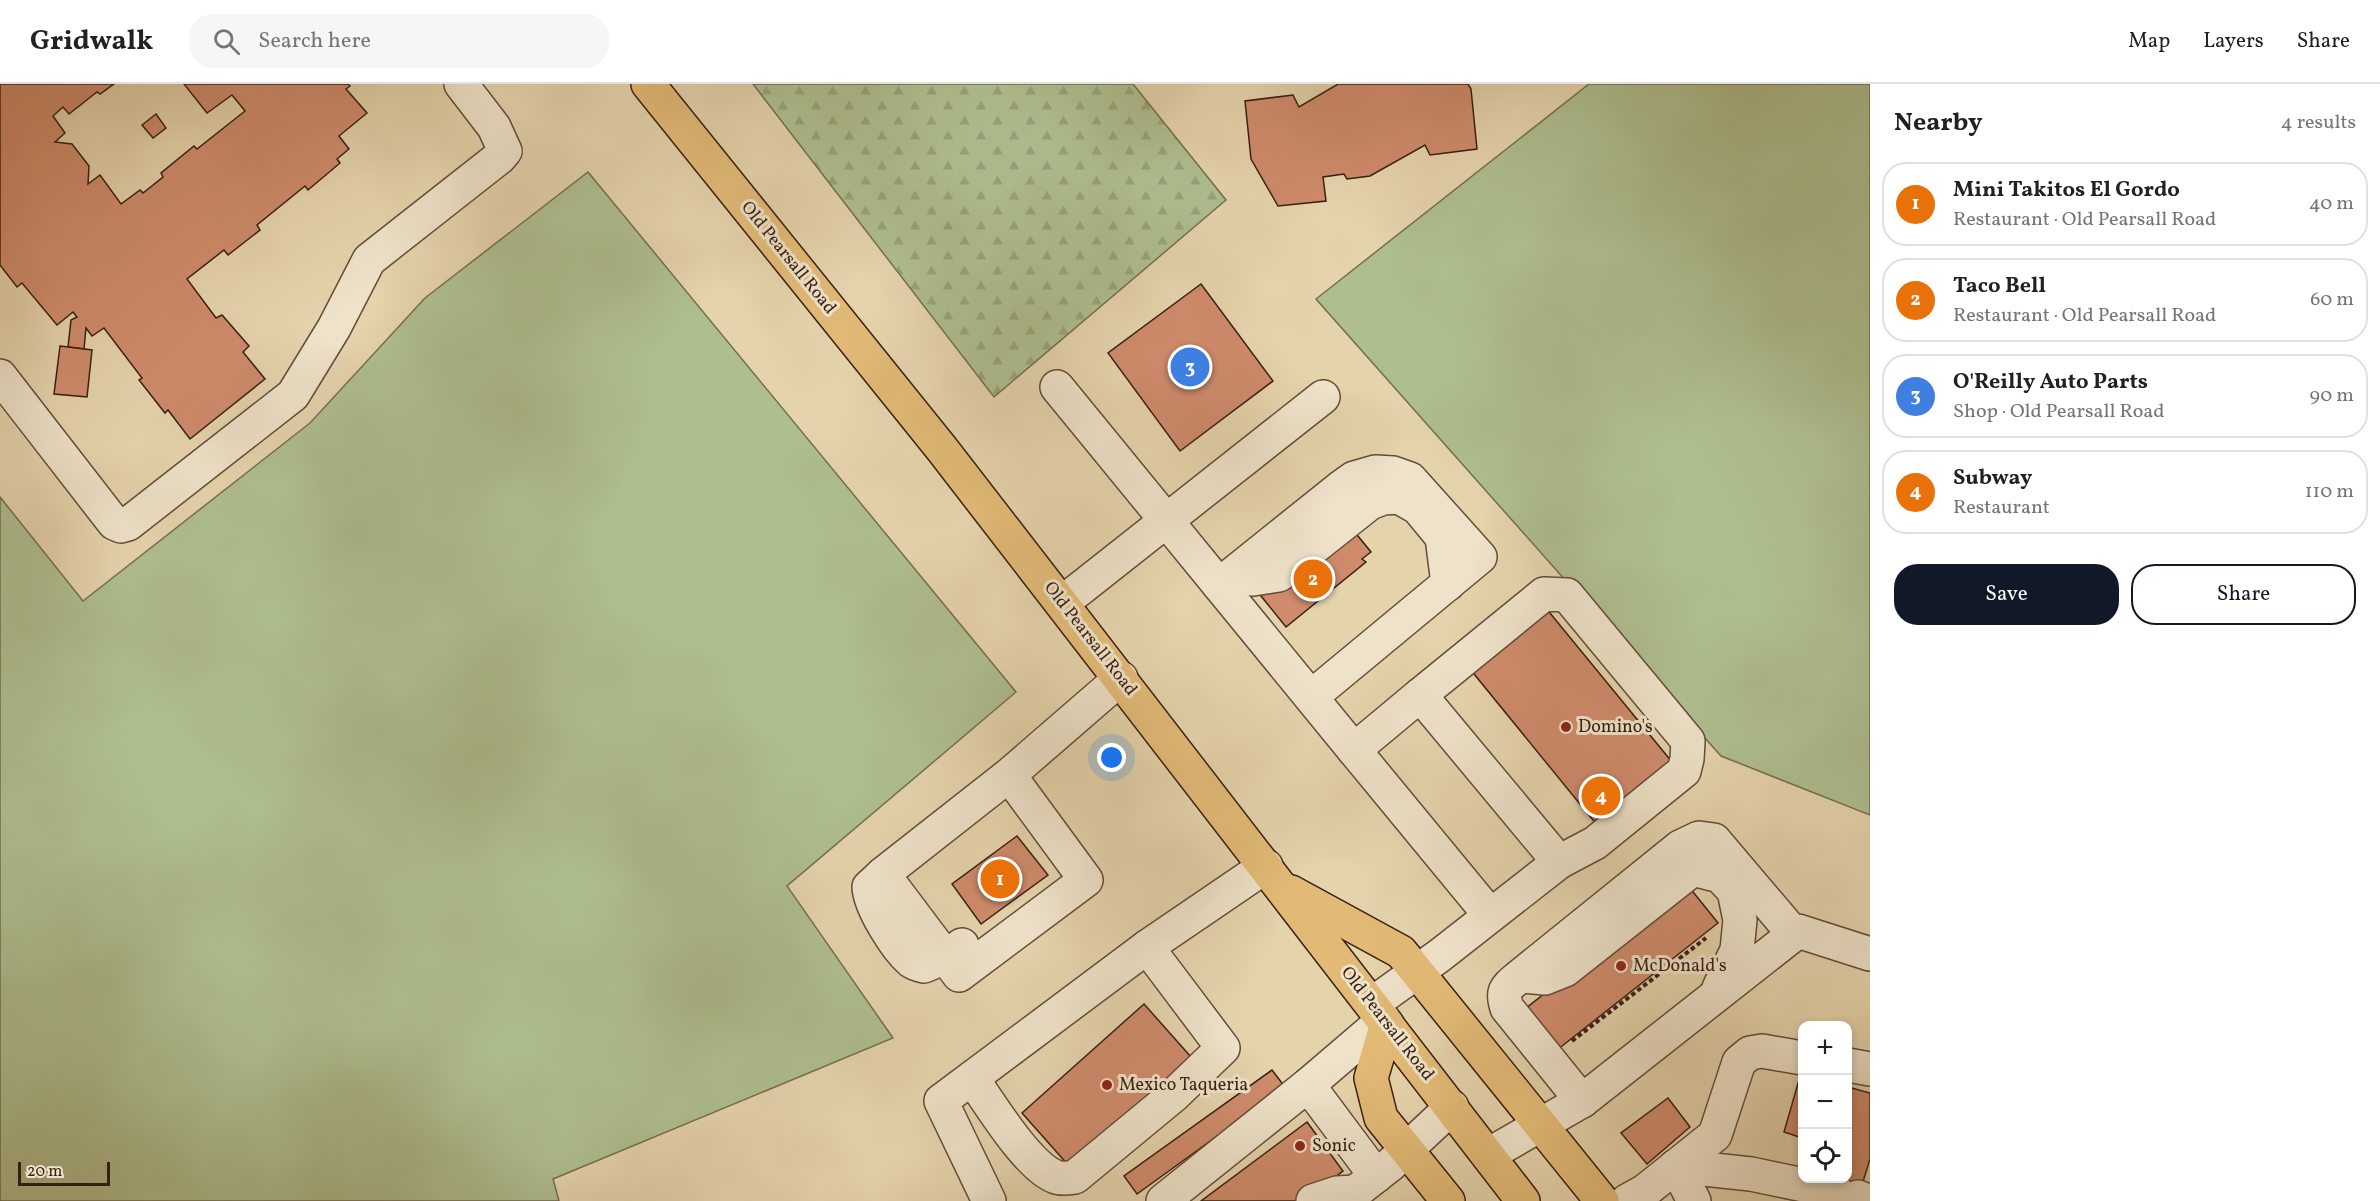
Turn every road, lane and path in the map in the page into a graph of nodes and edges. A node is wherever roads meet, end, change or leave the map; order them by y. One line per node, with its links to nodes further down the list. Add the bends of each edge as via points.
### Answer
1 (461, 84): 3 (lane, via 494,127 505,150 500,157 369,260 293,395 128,524 114,523)
2 (648, 84): 8 (main road, Old Pearsall Road)
3 (0, 376)
4 (1058, 387): 6 (lane)
5 (1323, 397): 6 (lane)
6 (1166, 519): 7 (lane); 8 (lane)
7 (1227, 579): 11 (lane); 11 (lane, via 1354,478 1375,472 1410,479 1480,557)
8 (1062, 603): 9 (main road, Old Pearsall Road)
9 (1120, 678): 13 (lane); 15 (main road, Old Pearsall Road)
10 (1420, 695): 12 (lane); 14 (lane); 14 (lane, via 1544,594 1568,595 1688,741 1684,771 1595,843)
11 (1311, 697): 12 (lane)
12 (1354, 750): 17 (lane)
13 (1009, 775): 13 (lane, via 1086,880 959,975 883,874)
14 (1559, 862): 17 (lane)
15 (1274, 876): 20 (lane); 23 (main road, via 1401,952); 26 (main road, Old Pearsall Road)
16 (1730, 887): 22 (lane, via 1746,894 1760,910 1766,927); 24 (lane, via 1720,876 1693,869 1566,970 1545,978); 25 (lane, via 1740,920 1737,950)
17 (1490, 915): 23 (lane)
18 (1793, 933): 21 (lane, via 1798,931); 22 (lane); 24 (lane, via 1714,840 1699,838 1680,847)
19 (1710, 935): 27 (path)
20 (1147, 947): 31 (lane); 31 (lane, via 1223,1048 1173,1096 1075,1177 1057,1178 1039,1165)
21 (1870, 954)
22 (1761, 959): 25 (lane)
23 (1418, 971): 26 (lane); 35 (main road)
24 (1520, 976): 33 (lane, via 1506,988 1503,997 1507,1008)
25 (1715, 995): 33 (lane)
26 (1381, 1016): 32 (lane); 34 (main road, Old Pearsall Road); 36 (main road, via 1371,1078 1382,1118)
27 (1565, 1046)
28 (1798, 1057): 38 (lane, via 1762,1051 1750,1053 1739,1062 1715,1135)
29 (1852, 1066): 30 (lane)
30 (1870, 1069)
31 (972, 1078): 42 (lane, via 941,1101)
32 (1308, 1085): 39 (lane); 41 (lane)
33 (1582, 1101): 35 (lane)
34 (1452, 1107): 36 (lane); 37 (main road, Old Pearsall Road)
35 (1541, 1125): 37 (lane); 46 (main road)
36 (1407, 1149): 39 (lane); 44 (main road)
37 (1488, 1155): 45 (main road, Old Pearsall Road)
38 (1676, 1166): 40 (lane, via 1751,1173); 47 (lane); 48 (lane)
39 (1358, 1190): 43 (lane)
40 (1854, 1197)
41 (1169, 1198)
42 (989, 1201)
43 (1313, 1201)
44 (1448, 1201)
45 (1524, 1201)
46 (1602, 1201)
47 (1627, 1201)
48 (1694, 1201)

